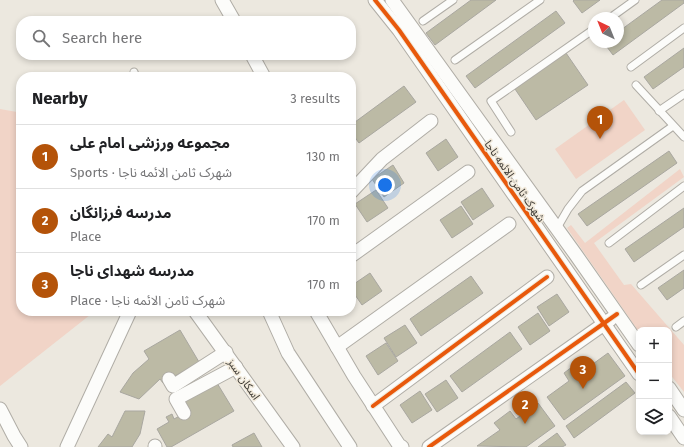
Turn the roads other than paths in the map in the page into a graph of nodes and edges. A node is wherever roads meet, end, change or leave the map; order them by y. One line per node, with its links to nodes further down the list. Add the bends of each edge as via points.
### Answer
1 (222, 0): 8 (street)
2 (375, 0): 9 (street, شهرک ثامن الائمه ناجا)
3 (392, 0): 9 (street, شهرک ثامن الائمه ناجا)
4 (453, 0): 10 (lane)
5 (540, 0): 14 (lane)
6 (635, 0): 7 (lane)
7 (618, 12)
8 (231, 16)
9 (400, 21): 23 (street, شهرک ثامن الائمه ناجا); 25 (street, شهرک ثامن الائمه ناجا)
10 (423, 21)
11 (684, 28): 15 (lane)
12 (588, 33): 22 (lane, via 491,101)
13 (255, 60): 16 (street)
14 (455, 60)
15 (631, 67)
16 (261, 72)
17 (636, 85): 19 (lane)
18 (684, 94): 19 (lane)
19 (659, 111): 21 (lane)
20 (431, 121): 28 (street, via 382,159)
21 (673, 126): 24 (lane); 30 (lane, via 582,190)
22 (512, 132)
23 (491, 137): 25 (street); 30 (street, شهرک ثامن الائمه ناجا)
24 (684, 137)
25 (479, 144): 42 (street, شهرک ثامن الائمه ناجا)
26 (468, 172): 32 (street)
27 (684, 186): 31 (lane)
28 (356, 187)
29 (509, 224): 45 (street)
30 (557, 228): 36 (street, شهرک ثامن الائمه ناجا)
31 (609, 243)
32 (356, 252)
33 (684, 254): 35 (lane)
34 (547, 277): 51 (street)
35 (641, 285)
36 (617, 314): 42 (street); 44 (street, شهرک ثامن الائمه ناجا)
37 (128, 316): 58 (street)
38 (199, 316): 46 (street, اسکان سبز)
39 (270, 316): 60 (street, via 288,353)
40 (319, 316): 45 (street)
41 (684, 321): 43 (lane)
42 (604, 324): 48 (street, شهرک ثامن الائمه ناجا); 62 (street)
43 (676, 327)
44 (636, 341)
45 (337, 346): 51 (street)
46 (226, 352): 47 (street, اسکان سبز); 49 (street, via 173,386)
47 (236, 367): 54 (street, via 176,399); 59 (street, اسکان سبز)
48 (636, 370)
49 (169, 380)
50 (672, 392): 53 (street)
51 (373, 406): 61 (street)
52 (0, 409): 57 (street)
53 (684, 409)
54 (184, 413)
55 (672, 420): 56 (street)
56 (684, 438)
57 (21, 447)
58 (67, 447)
59 (293, 447)
60 (350, 447)
61 (402, 447)
62 (429, 447)

